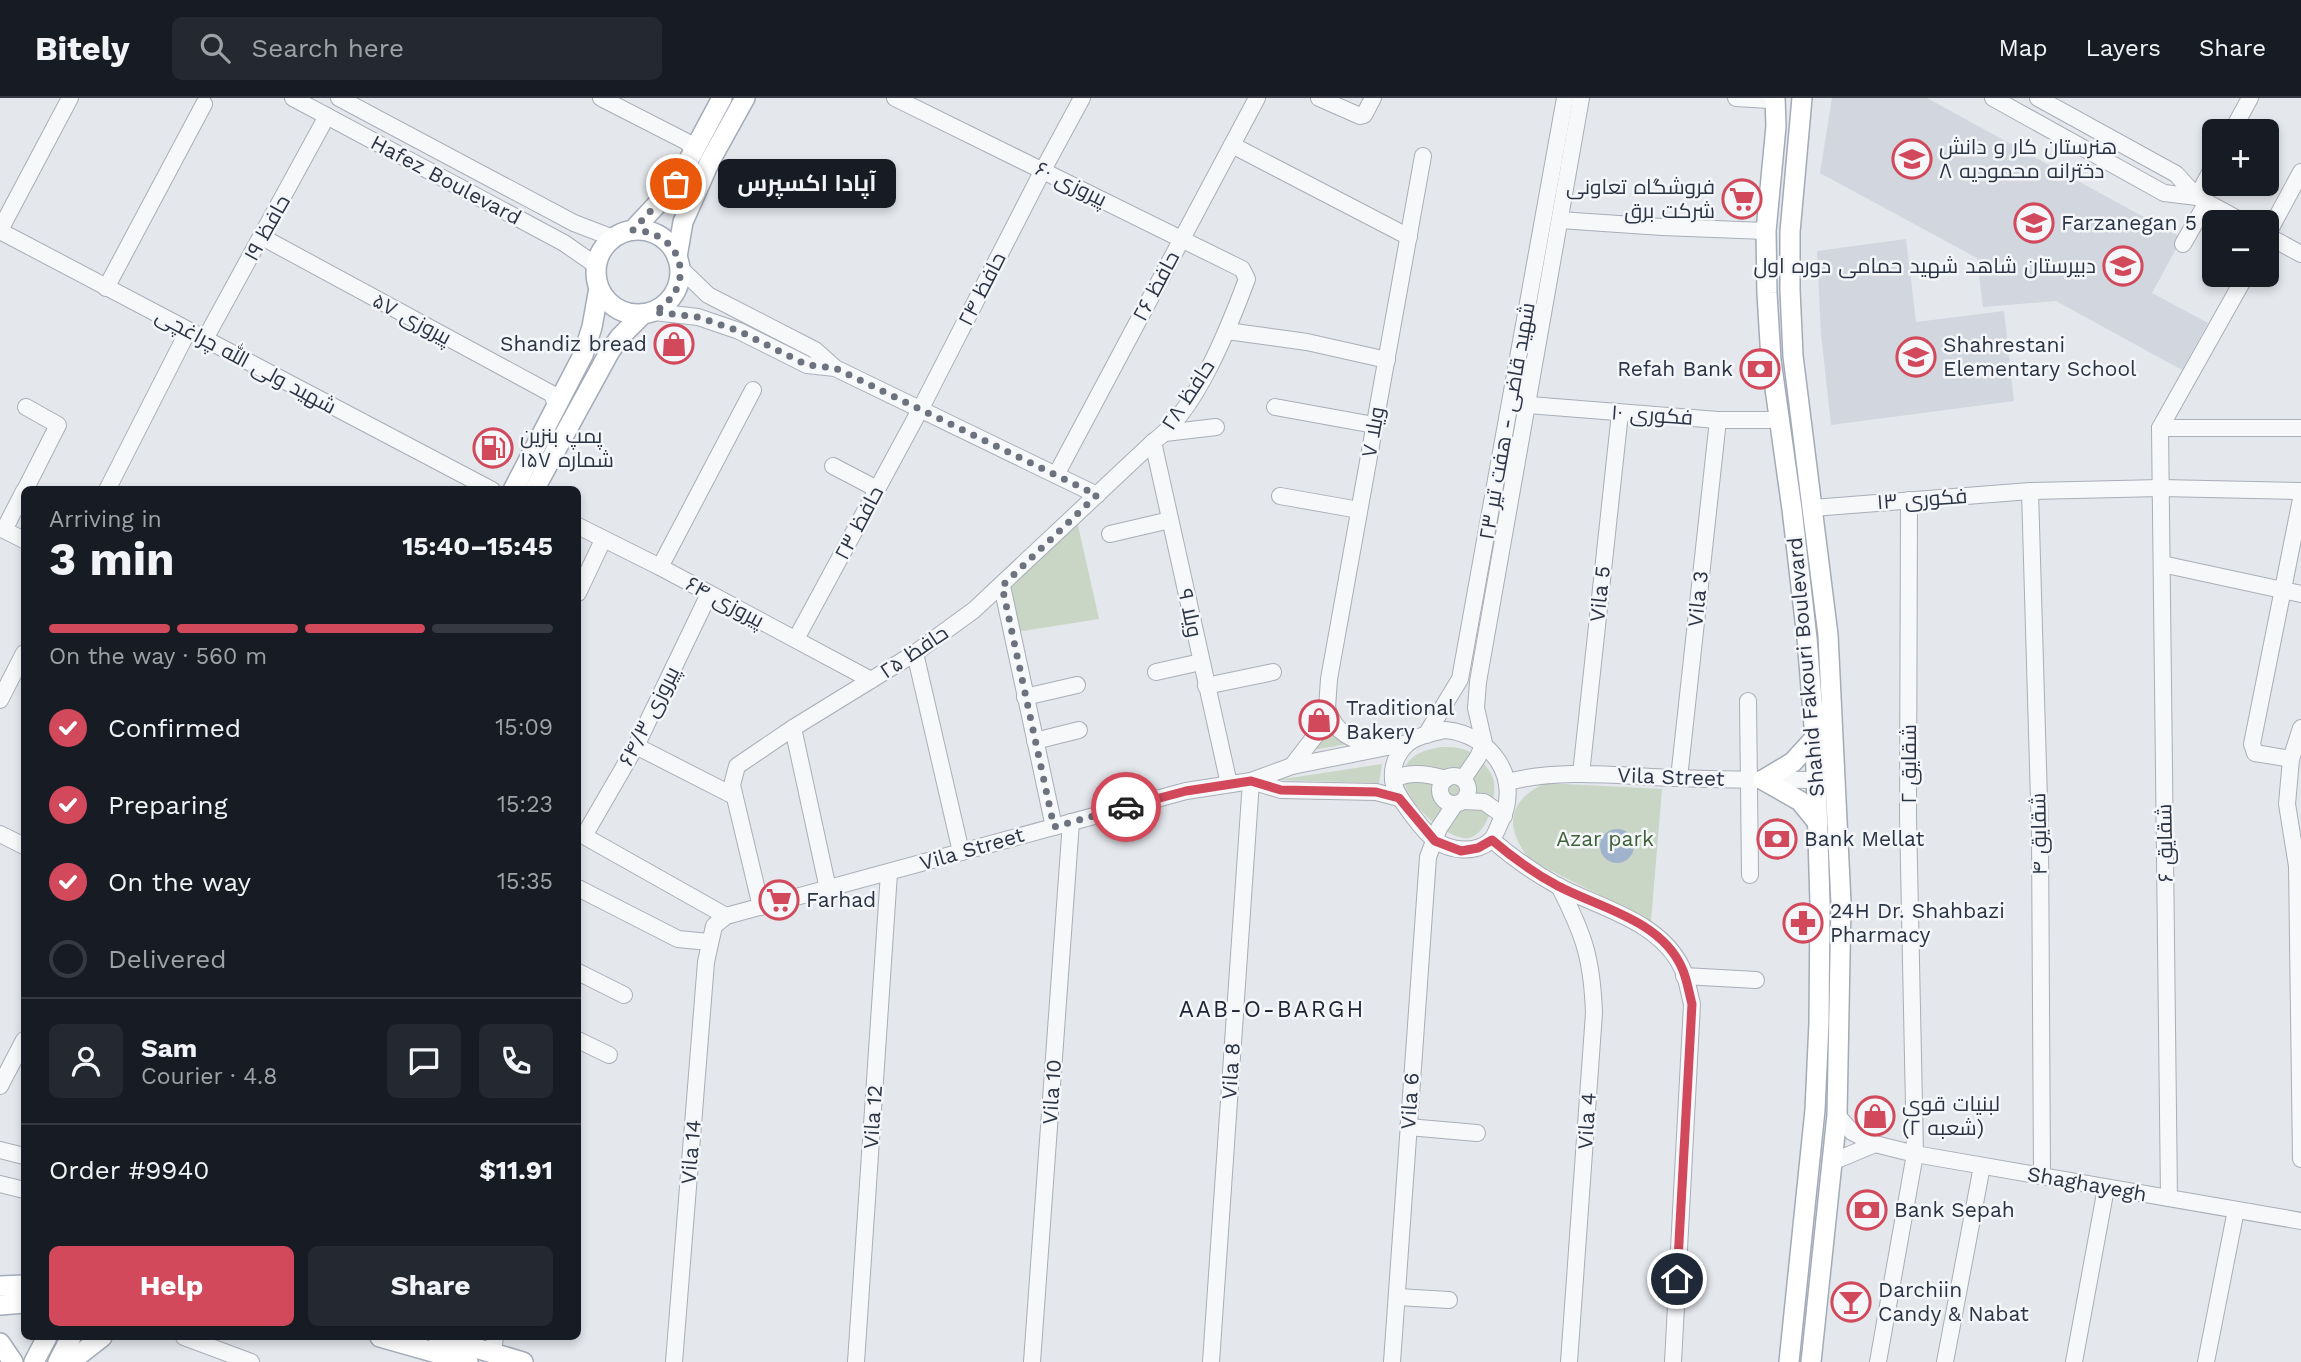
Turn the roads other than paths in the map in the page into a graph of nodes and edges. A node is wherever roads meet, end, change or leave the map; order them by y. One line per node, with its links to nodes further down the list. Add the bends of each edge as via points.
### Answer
1 (70, 98): 35 (street)
2 (293, 98): 21 (street, Hafez Boulevard)
3 (339, 98): 40 (street, Hafez Boulevard, via 575,223)
4 (601, 98): 25 (street, via 687,142)
5 (722, 98): 25 (main road)
6 (745, 98): 44 (main road, via 683,222)
7 (895, 98): 27 (street, پیروزی ۶۰)
8 (1082, 98): 27 (street, حافظ ۲۴)
9 (1257, 98): 24 (street, حافظ ۲۶)
10 (1319, 98): 11 (street, via 1360,116)
11 (1373, 98)
12 (1565, 98): 57 (street, شهید قاضی - هفت تیر ۲۳)
13 (1581, 98): 33 (street, شهید قاضی - هفت تیر ۲۳)
14 (1735, 98): 19 (street)
15 (1802, 98): 86 (main road, Shahid Fakouri Boulevard, via 1790,232 1790,290 1793,356)
16 (1993, 98): 22 (street)
17 (2038, 98): 22 (street); 30 (street, via 2176,174)
18 (2250, 98): 23 (street)
19 (1770, 99): 36 (main road, Shahid Fakouri Boulevard, via 1776,125)
20 (204, 104): 48 (street)
21 (327, 116): 37 (street, حافظ ۱۹); 45 (street, Hafez Boulevard, via 564,243)
22 (2027, 116): 30 (street, via 2164,193)
23 (2239, 119)
24 (1233, 145): 38 (street, حافظ ۲۶); 39 (street)
25 (694, 150): 34 (main road, via 676,184)
26 (1423, 156): 39 (street, ویلا ۷)
27 (1043, 170): 38 (street, پیروزی ۶۰); 61 (street, حافظ ۲۴)
28 (2301, 172): 32 (street)
29 (2203, 196): 30 (street)
30 (2202, 200): 31 (street); 42 (street)
31 (2221, 210)
32 (2279, 212)
33 (1560, 220): 36 (street); 57 (street, شهید قاضی - هفت تیر ۲۳)
34 (633, 230): 40 (main road); 44 (main road, via 664,239)
35 (0, 231): 48 (street, شهید ولی الله چراغچی)
36 (1766, 231): 64 (main road, Shahid Fakouri Boulevard, via 1771,360)
37 (262, 237): 53 (street, حافظ ۱۹); 58 (street, پیروزی ۵۷, via 552,394)
38 (1182, 237): 46 (street, پیروزی ۶۰); 71 (street, حافظ ۲۶)
39 (1409, 237): 54 (street, ویلا ۷)
40 (613, 238): 45 (main road)
41 (2279, 243): 43 (street)
42 (2183, 244)
43 (2301, 254)
44 (679, 262): 50 (main road, via 680,279 671,299); 55 (street, via 708,295 815,351)
45 (597, 266): 49 (main road)
46 (1245, 273): 52 (street, حافظ ۲۸, via 1247,279)
47 (2239, 287): 67 (street)
48 (106, 288): 51 (street, شهید ولی الله چراغچی)
49 (599, 288): 50 (main road, via 604,298 622,311); 58 (main road, via 583,355)
50 (648, 313): 55 (street, via 698,317 739,331 807,365); 76 (main road, via 610,351)
51 (188, 331): 53 (street, شهید ولی الله چراغچی); 73 (street)
52 (1227, 331): 54 (street); 69 (street, حافظ ۲۸, via 1198,388)
53 (205, 340): 74 (street, شهید ولی الله چراغچی)
54 (1387, 360): 65 (street, ویلا ۷)
55 (835, 368): 61 (street)
56 (753, 390): 95 (street)
57 (1518, 404): 62 (street, فکوری ۱۰); 117 (street, شهید قاضی - هفت تیر ۲۳, via 1460,679); 121 (street, شهید قاضی - هفت تیر ۲۳, via 1478,682 1476,708)
58 (556, 406): 75 (main road)
59 (26, 407): 72 (street, via 58,425)
60 (1275, 407): 65 (street)
61 (921, 408): 71 (street); 78 (street, حافظ ۲۳)
62 (1620, 413): 63 (street, فکوری ۱۰); 126 (street, Vila 5)
63 (1718, 420): 64 (street, فکوری ۱۰); 127 (street, Vila 3)
64 (1779, 420): 118 (main road, Shahid Fakouri Boulevard)
65 (1374, 425): 87 (street, ویلا ۷)
66 (1216, 426): 69 (street)
67 (2161, 428): 68 (street); 77 (street, شقایق ۶)
68 (2301, 428)
69 (1159, 438): 81 (street, حافظ ۲۸); 88 (street, ویلا ۹)
70 (833, 466): 78 (street)
71 (1056, 475): 81 (street)
72 (27, 486)
73 (109, 486)
74 (484, 486)
75 (515, 486)
76 (536, 486)
77 (2161, 488): 79 (street, فکوری ۱۳); 80 (street, فکوری ۱۳); 94 (street, شقایق ۶)
78 (877, 489): 101 (street, حافظ ۲۳)
79 (2030, 491): 85 (street, فکوری ۱۳); 175 (street, شقایق ۴, via 2040,835)
80 (2301, 491)
81 (1097, 495): 96 (street, حافظ ۲۵)
82 (1280, 496): 87 (street)
83 (21, 497): 90 (street)
84 (2301, 499): 98 (street)
85 (1909, 500): 86 (street, فکوری ۱۳); 170 (street, شقایق ۲, via 1908,817)
86 (1813, 508): 132 (main road, Shahid Fakouri Boulevard, via 1828,635)
87 (1359, 510): 113 (street, ویلا ۷)
88 (1170, 520): 91 (street); 104 (street, ویلا ۹)
89 (581, 528): 93 (street, پیروزی ۶۴)
90 (2, 529): 92 (street)
91 (1110, 534)
92 (21, 538)
93 (603, 540): 95 (street, پیروزی ۶۴); 97 (street)
94 (2162, 564): 98 (street); 179 (street, شقایق ۶)
95 (660, 567): 99 (street, پیروزی ۶۴)
96 (1002, 586): 102 (street, حافظ ۲۵); 110 (street)
97 (581, 587)
98 (2283, 591): 100 (street); 124 (street, via 2252,744 2255,753)
99 (709, 594): 101 (street, پیروزی ۶۴); 122 (street, پیروزی ۶۴/۳)
100 (2301, 594)
101 (796, 639): 107 (street, پیروزی ۶۴)
102 (915, 653): 107 (street, حافظ ۲۵); 148 (street)
103 (21, 659): 111 (street)
104 (1201, 662): 106 (street); 109 (street, ویلا ۹)
105 (1273, 671): 109 (street)
106 (1156, 672)
107 (871, 680): 115 (street, حافظ ۲۵)
108 (1077, 685): 110 (street)
109 (1206, 686): 135 (street, ویلا ۹)
110 (1025, 697): 119 (street)
111 (0, 701)
112 (1748, 701): 131 (street)
113 (1327, 708): 123 (street, via 1331,720 1350,739); 125 (street, ویلا ۷, via 1322,727)
114 (2301, 727): 124 (street)
115 (793, 728): 136 (street, حافظ ۲۵, via 737,766); 153 (street)
116 (1079, 730): 119 (street)
117 (1426, 735): 120 (street, Vila Street); 121 (street, Vila Street, via 1463,731)
118 (1815, 738): 131 (main road, via 1793,762); 132 (main road, Shahid Fakouri Boulevard)
119 (1035, 741): 143 (street)
120 (1407, 743): 123 (street, Vila Street); 130 (street, via 1395,760)
121 (1483, 743): 129 (street); 134 (street, via 1499,761)
122 (636, 746): 136 (street); 155 (street, پیروزی ۶۴/۳, via 584,836)
123 (1383, 747): 125 (street, Vila Street)
124 (2291, 760): 139 (street)
125 (1293, 766): 133 (street, Vila Street)
126 (1581, 774): 127 (street, Vila Street); 134 (street, Vila Street, via 1535,775)
127 (1679, 778): 131 (street, Vila Street)
128 (1446, 779): 129 (street); 130 (street, via 1402,774); 138 (street, via 1441,794 1446,802)
129 (1463, 779): 138 (street, via 1468,792)
130 (1392, 780): 137 (street)
131 (1755, 780): 132 (street, Vila Street); 142 (main road, via 1800,801); 150 (street)
132 (1826, 780): 142 (main road, Shahid Fakouri Boulevard); 165 (main road, Shahid Fakouri Boulevard, via 1841,903)
133 (1251, 781): 135 (street, Vila Street); 137 (street, Vila Street, via 1281,790 1376,792); 207 (street, Vila 8)
134 (1507, 782): 140 (street)
135 (1229, 784): 141 (street, Vila Street)
136 (734, 796): 154 (street)
137 (1399, 798): 146 (street)
138 (1460, 802): 140 (street, via 1484,802); 146 (street, via 1439,828)
139 (2294, 805): 172 (street)
140 (1504, 816): 145 (street)
141 (1071, 822): 143 (street, Vila Street); 206 (street, Vila 10)
142 (1818, 823): 211 (main road, Shahid Fakouri Boulevard, via 1815,1097)
143 (1054, 827): 148 (street, Vila Street)
144 (0, 834): 147 (street)
145 (1492, 840): 146 (street, via 1461,851); 151 (street)
146 (1435, 841): 166 (street, Vila 6, via 1428,857)
147 (21, 844)
148 (961, 852): 149 (street, Vila Street)
149 (889, 873): 153 (street, Vila Street); 205 (street, Vila 12)
150 (1750, 875)
151 (1559, 887): 158 (street, via 1644,926 1664,944); 209 (street, Vila 4, via 1588,952 1594,1013)
152 (581, 890): 156 (street, via 678,939)
153 (828, 890): 154 (street, Vila Street)
154 (761, 907): 155 (street, Vila Street)
155 (726, 916): 156 (street, via 714,926)
156 (709, 942): 204 (street, Vila 14)
157 (581, 974): 160 (street)
158 (1685, 976): 159 (street); 210 (street, via 1692,1004)
159 (1756, 980)
160 (624, 995)
161 (581, 1041): 163 (street)
162 (21, 1046): 164 (street)
163 (609, 1055)
164 (0, 1086)
165 (1837, 1115): 168 (street, Shaghayegh, via 1852,1132); 173 (main road, Shahid Fakouri Boulevard)
166 (1408, 1127): 167 (street); 185 (street, Vila 6)
167 (1477, 1133)
168 (1875, 1144): 170 (street, Shaghayegh); 173 (street)
169 (0, 1150): 171 (street)
170 (1915, 1154): 174 (street, Shaghayegh); 213 (street, شقایق ۲)
171 (21, 1155)
172 (2301, 1159)
173 (1832, 1162): 212 (main road, Shahid Fakouri Boulevard)
174 (1982, 1166): 175 (street, Shaghayegh); 214 (street)
175 (2042, 1176): 177 (street, Shaghayegh)
176 (0, 1184): 178 (street)
177 (2106, 1188): 179 (street, Shaghayegh); 215 (street)
178 (21, 1189)
179 (2169, 1198): 180 (street, Shaghayegh)
180 (2236, 1210): 181 (street, Shaghayegh); 216 (street)
181 (2301, 1221)
182 (21, 1280): 184 (main road)
183 (21, 1286): 184 (main road)
184 (1, 1292): 187 (main road)
185 (1396, 1297): 186 (street); 208 (street, Vila 6)
186 (1449, 1300)
187 (21, 1302)
188 (45, 1340): 199 (main road)
189 (69, 1340): 200 (main road)
190 (98, 1340): 201 (main road)
191 (191, 1340): 196 (street)
192 (390, 1340): 197 (main road)
193 (459, 1340): 195 (main road)
194 (0, 1343): 198 (main road)
195 (494, 1345): 203 (main road)
196 (236, 1359): 202 (street)
197 (456, 1360)
198 (13, 1362)
199 (34, 1362)
200 (58, 1362)
201 (70, 1362)
202 (251, 1362)
203 (523, 1362)
204 (674, 1362)
205 (856, 1362)
206 (1032, 1362)
207 (1211, 1362)
208 (1392, 1362)
209 (1569, 1362)
210 (1673, 1362)
211 (1789, 1362)
212 (1811, 1362)
213 (1878, 1362)
214 (1945, 1362)
215 (2074, 1362)
216 (2206, 1362)

